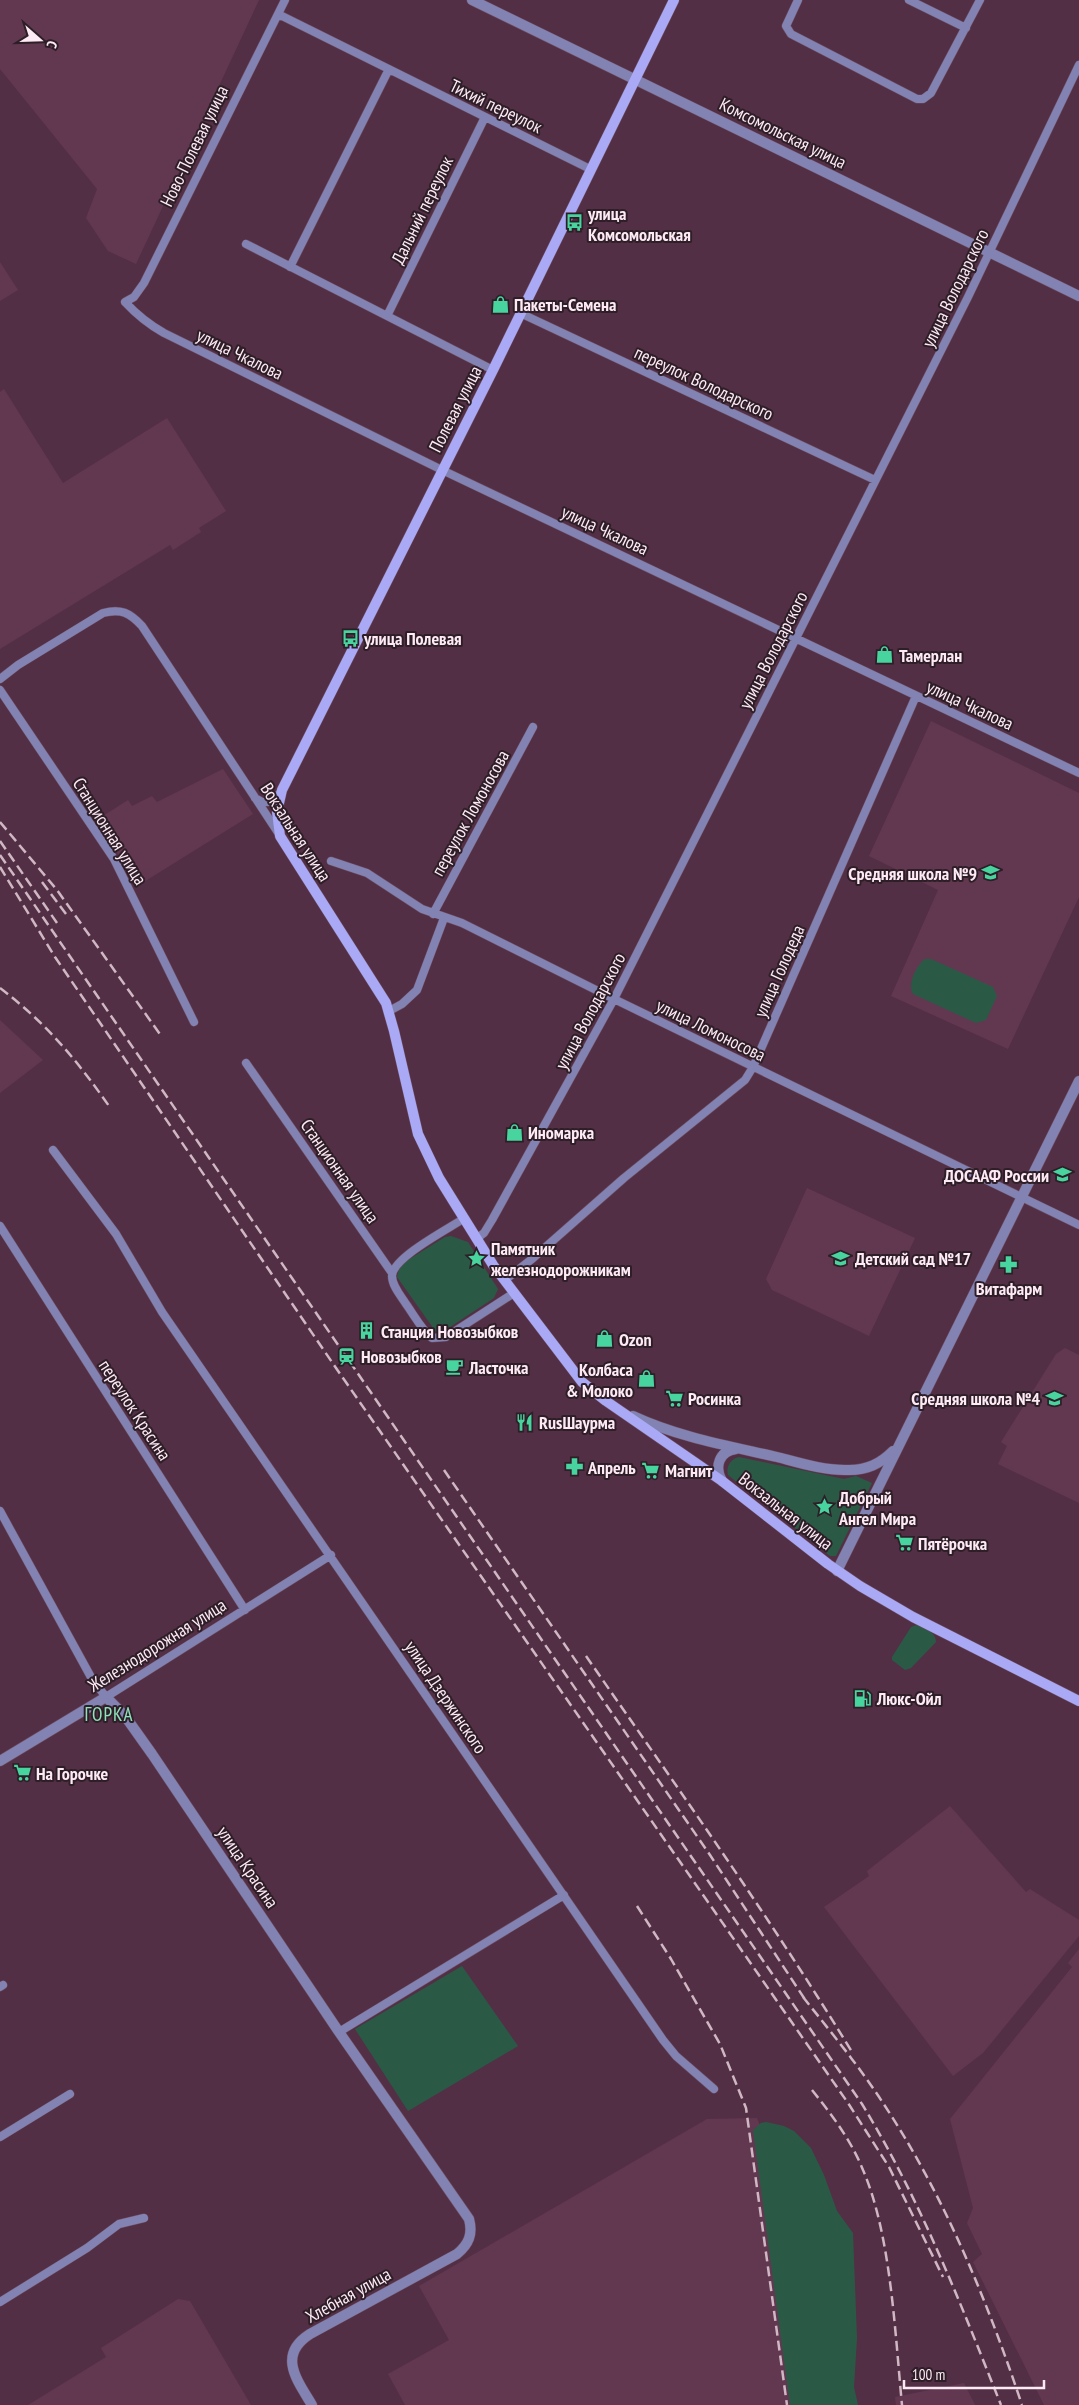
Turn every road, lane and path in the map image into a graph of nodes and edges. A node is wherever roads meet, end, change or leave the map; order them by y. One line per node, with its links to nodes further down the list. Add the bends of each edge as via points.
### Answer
1 (285, 0): 7 (street, Ново-Полевая улица)
2 (472, 0): 11 (street, Комсомольская улица)
3 (674, 0): 11 (main road, Полевая улица)
4 (798, 0): 8 (street, via 786,26 791,34 917,99 931,93)
5 (909, 0): 8 (street)
6 (980, 0): 8 (street)
7 (278, 14): 10 (street, Тихий переулок); 18 (street, Ново-Полевая улица, via 144,283)
8 (966, 28)
9 (1079, 65): 15 (street, улица Володарского)
10 (389, 69): 12 (street, Тихий переулок); 16 (street)
11 (634, 79): 13 (main road, Полевая улица); 15 (street, Комсомольская улица)
12 (485, 117): 13 (street, Тихий переулок); 20 (street, Дальний переулок)
13 (590, 169): 19 (main road, Полевая улица)
14 (246, 244): 16 (street)
15 (989, 253): 17 (street, Комсомольская улица); 23 (street, улица Володарского)
16 (290, 267): 20 (street)
17 (1079, 296)
18 (126, 302): 22 (street, улица Чкалова, via 142,320 164,333)
19 (520, 314): 21 (main road, Полевая улица); 23 (street, переулок Володарского)
20 (387, 316): 21 (street)
21 (493, 370): 22 (main road, Полевая улица)
22 (442, 470): 24 (street, улица Чкалова); 30 (main road, Полевая улица)
23 (875, 480): 24 (street, улица Володарского)
24 (797, 638): 27 (street, улица Чкалова); 36 (street, улица Володарского)
25 (0, 679): 31 (street, Вокзальная улица, via 103,613 114,610 129,613 142,626)
26 (0, 690): 38 (street, Станционная улица, via 114,859)
27 (916, 696): 29 (street, улица Чкалова); 40 (street, улица Голодеда)
28 (533, 727): 34 (street, переулок Ломоносова)
29 (1079, 773)
30 (282, 790): 31 (street, via 271,802 262,802); 32 (main road, Полевая улица, via 277,812)
31 (253, 796): 32 (street, Вокзальная улица)
32 (280, 836): 37 (main road, Вокзальная улица, via 377,987)
33 (332, 861): 34 (street, улица Ломоносова, via 367,873)
34 (433, 914): 35 (street, улица Ломоносова)
35 (444, 918): 36 (street, улица Ломоносова, via 462,923); 37 (street, via 417,990)
36 (614, 999): 40 (street, улица Ломоносова); 47 (street, улица Володарского, via 492,1220)
37 (389, 1011): 44 (main road, Вокзальная улица, via 418,1134)
38 (194, 1022)
39 (246, 1062): 48 (street, Станционная улица)
40 (753, 1067): 43 (street, улица Ломоносова); 49 (street, улица Голодеда, via 740,1085)
41 (1079, 1081): 43 (street)
42 (53, 1150): 56 (street, улица Дзержинского, via 116,1234 162,1312)
43 (1022, 1197): 45 (street, улица Ломоносова); 52 (street)
44 (463, 1219): 47 (main road, Вокзальная улица); 48 (street, via 399,1261)
45 (1079, 1225)
46 (0, 1226): 58 (street, переулок Красина)
47 (476, 1239): 49 (main road, Вокзальная улица)
48 (392, 1273): 50 (street, via 397,1291 432,1338 446,1337)
49 (504, 1280): 50 (main road, Вокзальная улица)
50 (514, 1293): 51 (main road, Вокзальная улица, via 582,1382)
51 (618, 1410): 53 (street, via 658,1427); 54 (main road, Вокзальная улица)
52 (901, 1440): 53 (street, via 893,1452 878,1464 850,1470 824,1468); 57 (street)
53 (740, 1449): 54 (street, via 728,1451 719,1461)
54 (722, 1481): 57 (main road, Вокзальная улица)
55 (0, 1511): 59 (street, улица Красина, via 92,1679)
56 (331, 1555): 58 (street, Железнодорожная улица); 62 (street, улица Дзержинского)
57 (837, 1571): 60 (main road, Вокзальная улица, via 906,1613)
58 (245, 1610): 59 (street, Железнодорожная улица)
59 (106, 1696): 61 (street, Железнодорожная улица); 63 (street, улица Красина, via 152,1754)
60 (1079, 1701)
61 (0, 1762)
62 (564, 1895): 63 (street); 64 (street, улица Дзержинского, via 663,2040 676,2056)
63 (339, 2032): 68 (street, улица Красина, via 467,2215 471,2224)
64 (714, 2089)
65 (70, 2094): 66 (street)
66 (0, 2137)
67 (144, 2218): 69 (street, via 119,2224 87,2248)
68 (470, 2238): 70 (street, Хлебная улица, via 457,2254 310,2334 298,2344 292,2356 293,2370)
69 (0, 2302)
70 (312, 2405)

